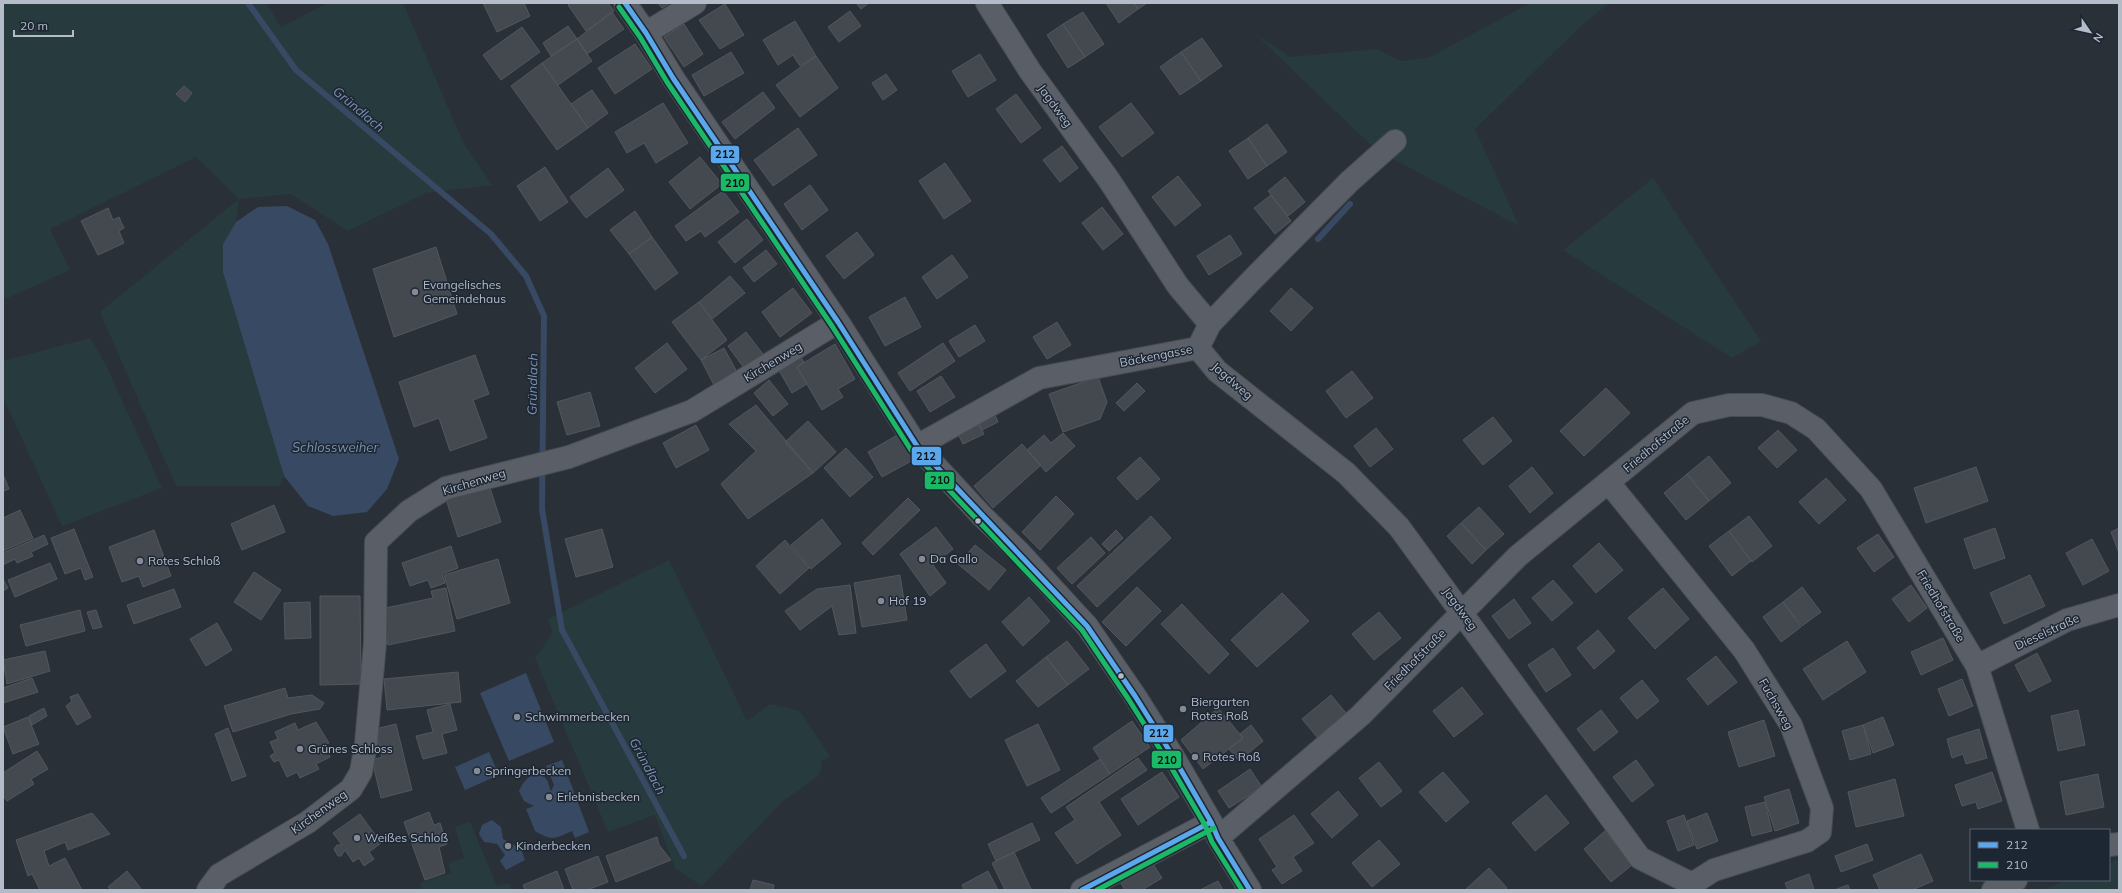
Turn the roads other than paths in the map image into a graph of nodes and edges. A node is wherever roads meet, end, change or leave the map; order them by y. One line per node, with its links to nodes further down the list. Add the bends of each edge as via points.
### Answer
1 (625, 3): 4 (street)
2 (695, 3): 4 (street)
3 (987, 3): 7 (street, Jagdweg, via 1030,71 1109,180 1178,286)
4 (646, 33): 6 (street, via 673,78)
5 (1395, 141): 7 (street, Bäckengasse, via 1350,181)
6 (838, 322): 9 (street); 18 (street, Kirchenweg, via 692,411 569,457 446,488 409,511 376,542 375,643 361,772 351,789 308,822 219,875)
7 (1210, 324): 8 (street, Bäckengasse)
8 (1198, 348): 9 (street, Bäckengasse, via 1039,378); 12 (street, Jagdweg, via 1217,371 1346,473 1399,528)
9 (917, 446): 15 (street, via 1087,626 1135,696)
10 (1609, 483): 12 (street, Friedhofstraße, via 1518,556); 13 (street, Friedhofstraße, via 1693,413 1736,405 1762,405 1791,413 1816,429 1871,489); 17 (street, Fuchsweg, via 1744,650 1791,726 1822,808 1820,832 1807,841 1714,870)
11 (2119, 605): 13 (street, Dieselstraße, via 2067,620)
12 (1463, 613): 15 (street, Friedhofstraße, via 1361,715); 17 (street, Jagdweg, via 1640,858)
13 (1977, 666): 14 (street, Friedhofstraße)
14 (2028, 829)
15 (1214, 830): 19 (street, Friedhofstraße); 20 (street)
16 (2014, 881): 21 (main road)
17 (1693, 887)
18 (208, 890)
19 (1082, 890)
20 (1250, 890)
21 (1993, 890)

